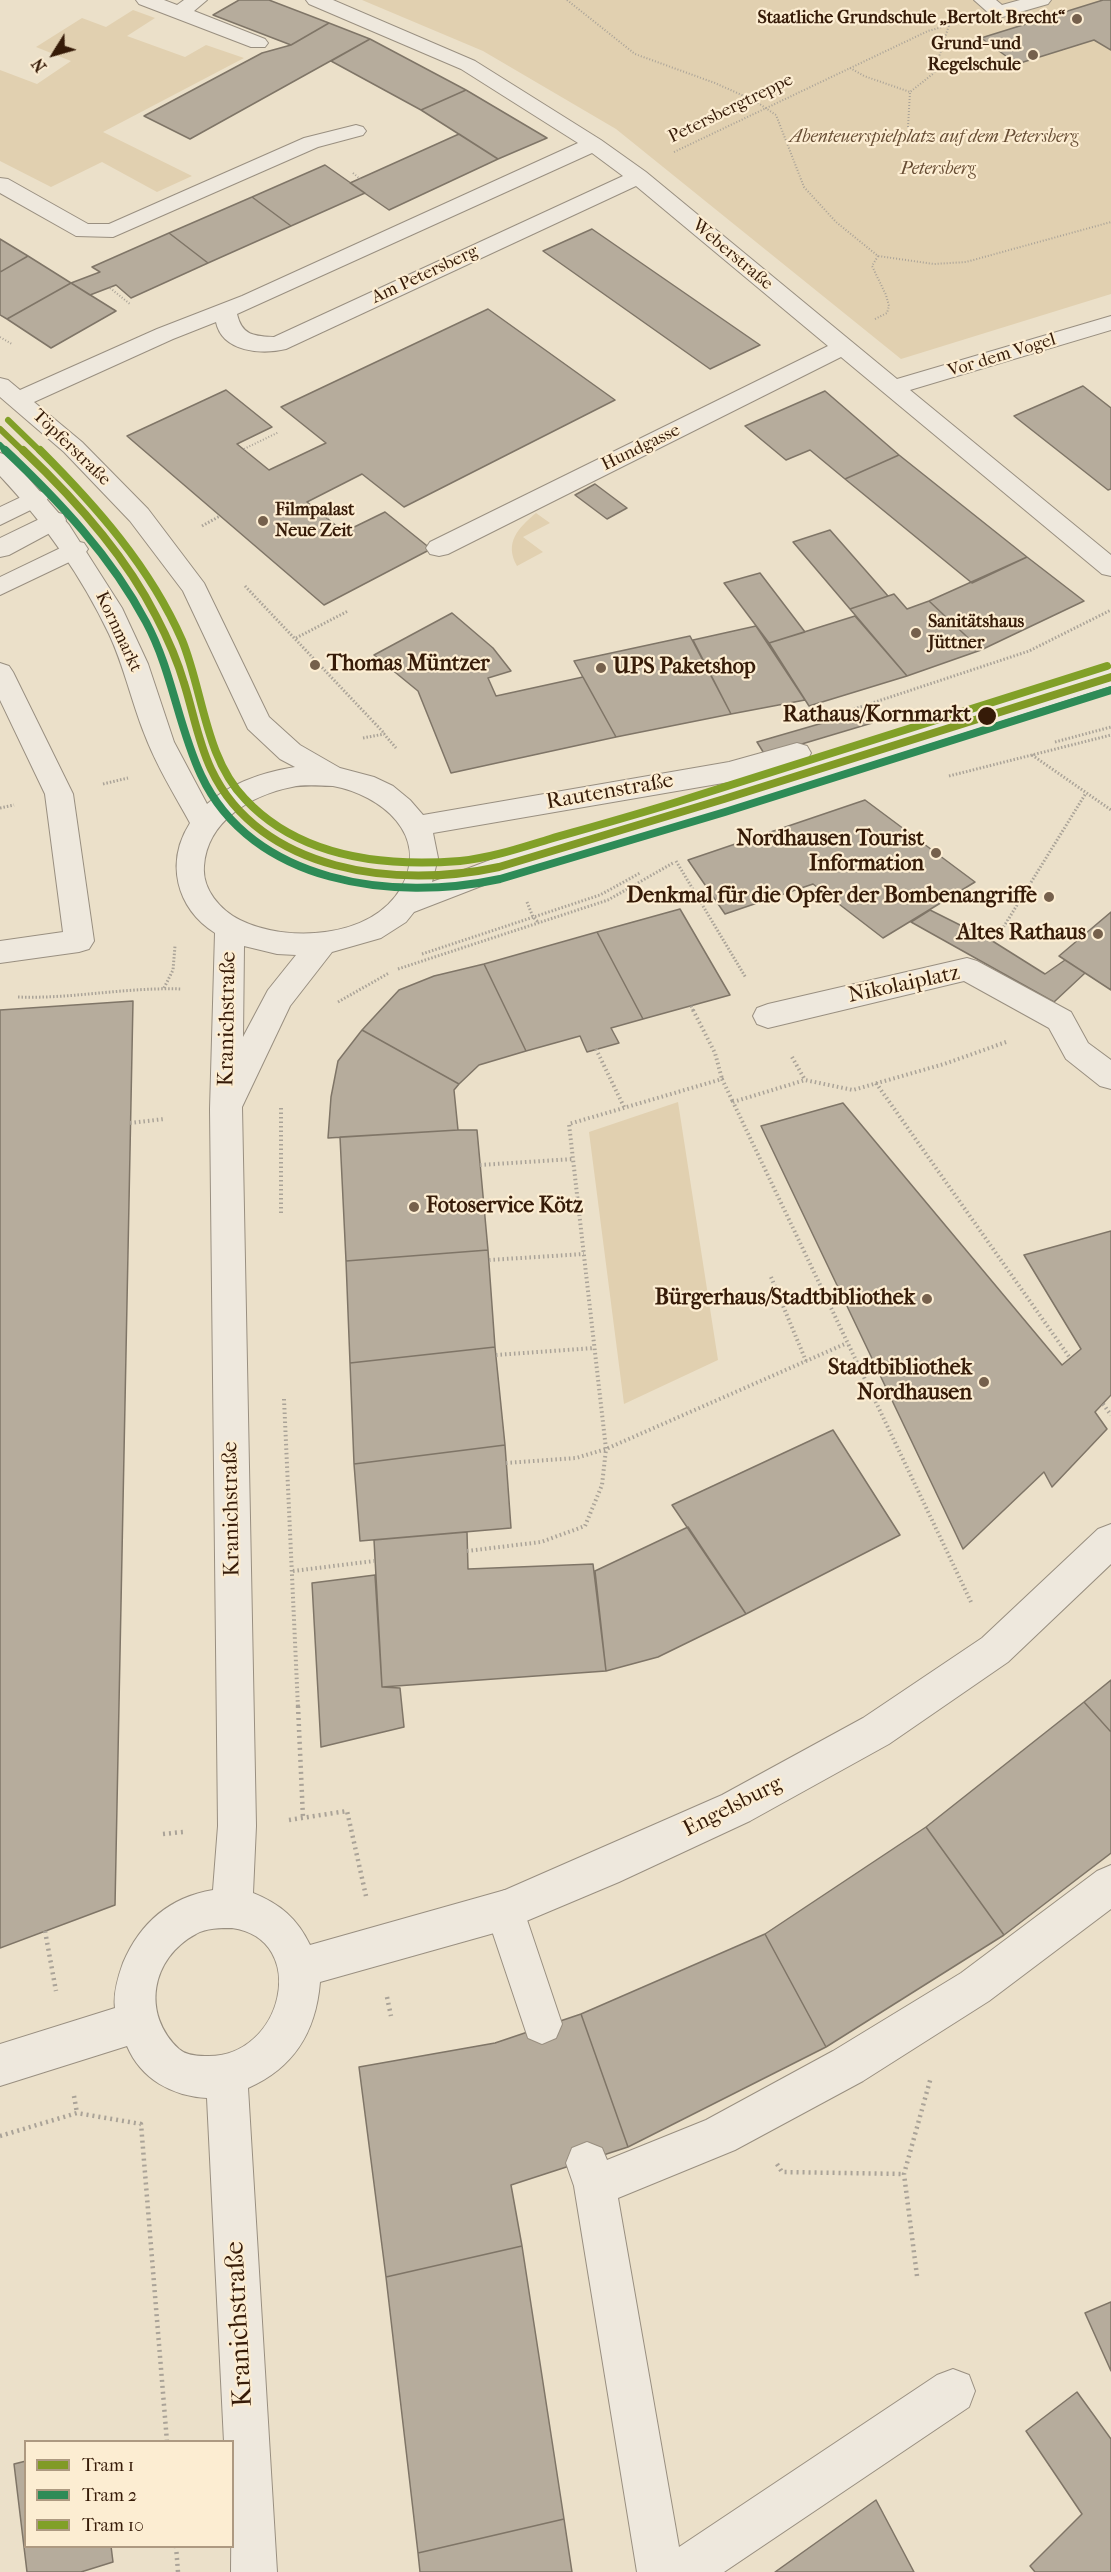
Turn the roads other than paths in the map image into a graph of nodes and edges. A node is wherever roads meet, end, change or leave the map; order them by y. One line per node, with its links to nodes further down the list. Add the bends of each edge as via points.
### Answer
1 (146, 0): 6 (street)
2 (197, 0): 6 (street)
3 (316, 0): 9 (street, Weberstraße, via 468,65)
4 (1041, 0): 5 (street)
5 (991, 6)
6 (179, 12): 7 (street)
7 (258, 43)
8 (356, 131): 11 (street, via 284,153 113,230 84,231)
9 (594, 144): 10 (street, Weberstraße); 12 (street)
10 (638, 177): 12 (street, Am Petersberg, via 278,344 246,343 229,329); 14 (street, Weberstraße)
11 (0, 184)
12 (225, 311): 17 (street)
13 (1111, 323): 16 (street, Vor dem Vogel)
14 (843, 347): 16 (street, Weberstraße); 22 (street, Hundgasse)
15 (0, 385): 17 (street, Töpferstraße)
16 (892, 388): 25 (street, Weberstraße)
17 (20, 399): 30 (street, Töpferstraße, via 139,515 195,589 258,722 291,752)
18 (0, 461): 19 (street, Kornmarkt)
19 (36, 498): 20 (street); 21 (street, Kornmarkt)
20 (0, 517)
21 (54, 520): 23 (street); 24 (street, Kornmarkt)
22 (439, 548)
23 (0, 549)
24 (75, 549): 26 (street); 31 (street, Kornmarkt, via 135,664 156,729)
25 (1111, 568)
26 (0, 587)
27 (1111, 657): 32 (street, Rautenstraße, via 729,772)
28 (0, 672): 36 (street, via 59,794 79,941)
29 (1111, 677): 33 (street, Rautenstraße, via 511,863)
30 (333, 776): 31 (street, via 295,777 253,788 230,800); 32 (street, via 371,786 399,803)
31 (204, 823): 34 (street, via 192,847 189,869 195,893 211,915)
32 (417, 826): 33 (street, via 425,852 422,874)
33 (403, 905): 35 (street, via 370,930)
34 (230, 929): 35 (street, via 275,944); 39 (street, Kranichstraße)
35 (321, 945): 39 (street, Kranichstraße, via 279,998)
36 (0, 952)
37 (768, 1016): 38 (street, Nikolaiplatz, via 967,969 1060,1020 1077,1051)
38 (1111, 1077)
39 (226, 1109): 42 (street, Kranichstraße, via 237,1826)
40 (1111, 1540): 43 (street, Engelsburg, via 994,1650 876,1731 736,1808)
41 (1111, 1885): 51 (street, via 975,1987 848,2066 720,2135 591,2174)
42 (232, 1908): 44 (street, via 255,1913 275,1927 291,1945); 45 (street, via 207,1910 180,1921 158,1939 141,1964 135,1993)
43 (505, 1910): 44 (street, Engelsburg); 46 (street)
44 (299, 1968): 48 (street, via 300,1994 294,2019 278,2045 255,2066)
45 (137, 2022): 47 (street); 48 (street, via 149,2048 170,2068 197,2077)
46 (542, 2025)
47 (0, 2065)
48 (227, 2077): 50 (street, Kranichstraße)
49 (953, 2391): 52 (street)
50 (254, 2572)
51 (660, 2572)
52 (683, 2572)

